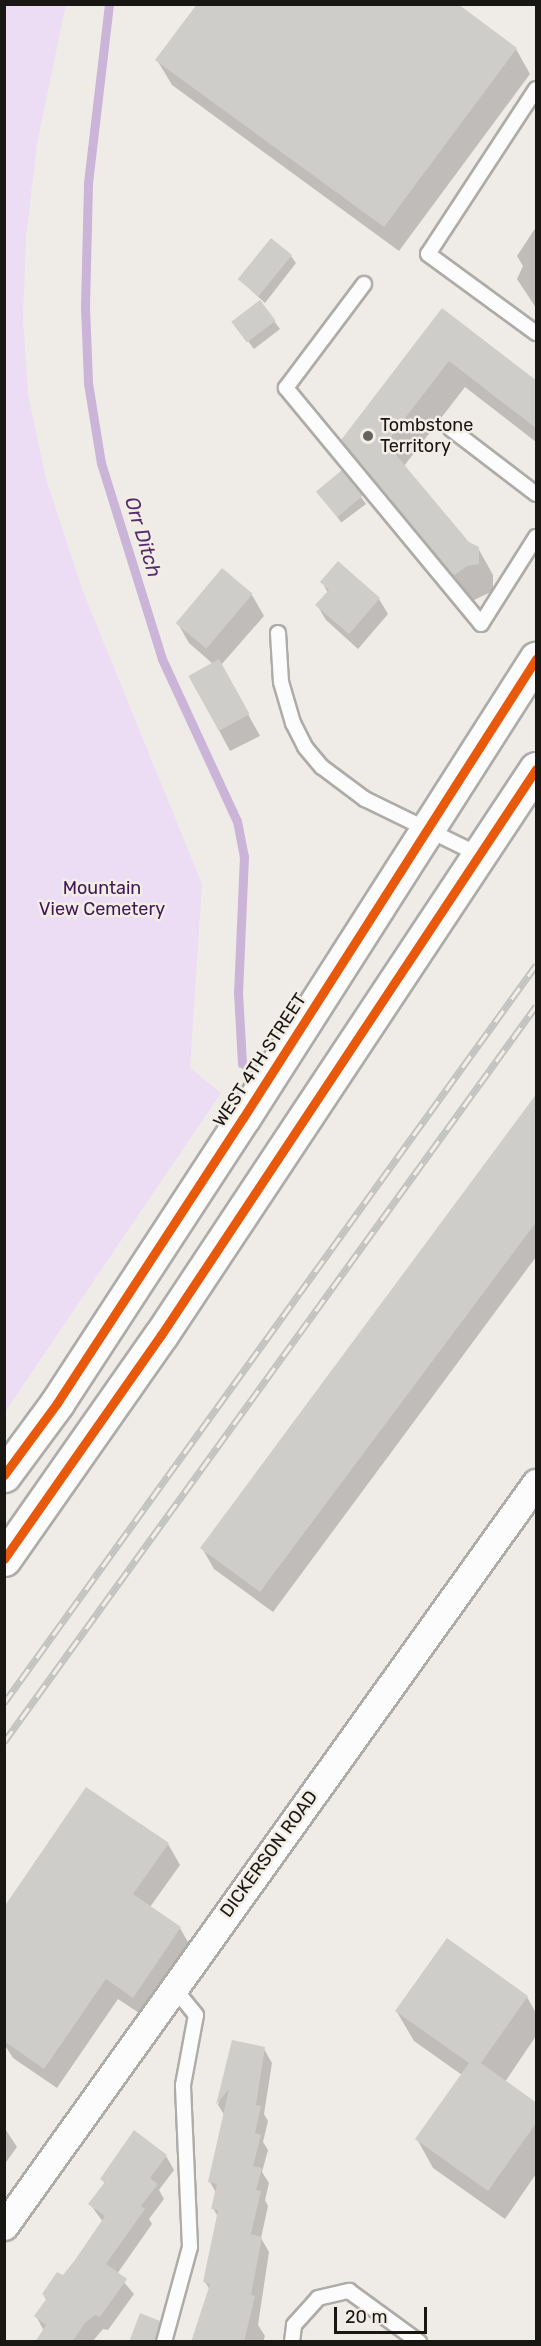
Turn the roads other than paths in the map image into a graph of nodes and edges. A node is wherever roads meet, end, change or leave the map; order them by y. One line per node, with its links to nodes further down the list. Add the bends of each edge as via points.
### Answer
1 (537, 89): 3 (lane, via 428,254)
2 (364, 284): 6 (lane, via 286,388 481,624)
3 (537, 333)
4 (451, 429): 5 (lane)
5 (537, 494)
6 (537, 537)
7 (278, 633): 10 (lane, via 281,682 305,747 322,767 365,799)
8 (537, 659): 10 (main road, WEST 4TH STREET)
9 (537, 769): 11 (main road)
10 (429, 828): 11 (lane); 12 (main road, WEST 4TH STREET, via 70,1383)
11 (480, 855): 14 (main road, via 161,1335)
12 (4, 1475)
13 (537, 1483): 15 (street, DICKERSON ROAD)
14 (4, 1559)
15 (174, 1988): 16 (street, DICKERSON ROAD); 17 (lane, via 196,2015 183,2085 190,2247)
16 (4, 2226)
17 (164, 2342)
18 (292, 2342): 19 (lane, via 294,2325 318,2298 349,2291)
19 (419, 2342)

